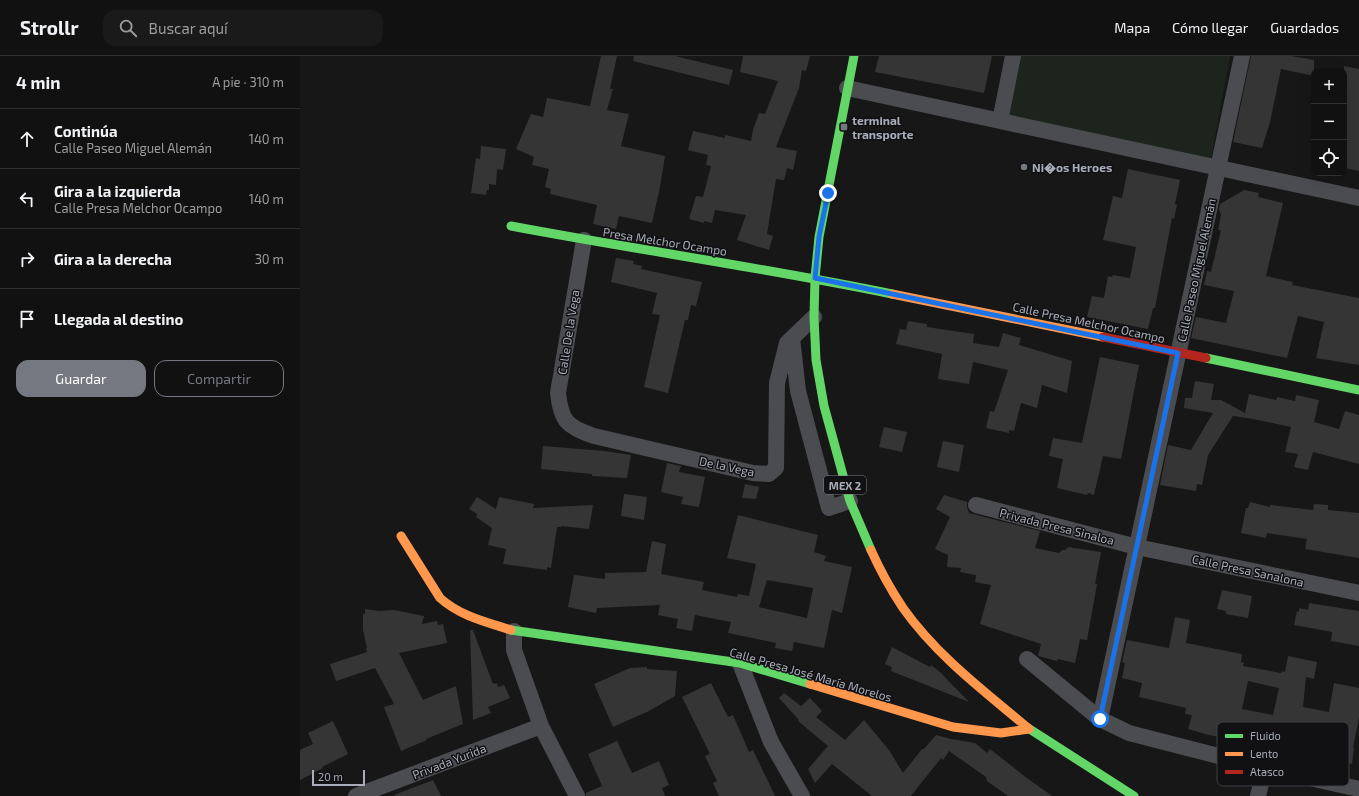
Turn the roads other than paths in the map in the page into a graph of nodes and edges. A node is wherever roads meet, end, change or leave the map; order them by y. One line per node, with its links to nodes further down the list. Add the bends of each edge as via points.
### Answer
1 (854, 56): 4 (street, MEX 2)
2 (1013, 56): 5 (street)
3 (1242, 56): 6 (street, Calle Paseo Miguel Alemán)
4 (847, 88): 5 (street); 10 (street, MEX 2, via 819,237)
5 (1000, 121): 6 (street)
6 (1218, 168): 7 (street); 13 (street, Calle Paseo Miguel Alemán)
7 (1359, 198)
8 (511, 226): 9 (street, Presa Melchor Ocampo)
9 (584, 240): 10 (street, Presa Melchor Ocampo); 15 (street, Calle De la Vega, via 558,393 560,409)
10 (815, 278): 11 (street, MEX 2); 13 (street, Calle Presa Melchor Ocampo)
11 (814, 317): 12 (street, De la Vega); 16 (street, MEX 2, via 816,360 824,406)
12 (792, 338): 15 (street, De la Vega, via 787,343 777,383 776,468 769,474 753,473 594,436 577,431); 16 (street, via 798,391 829,508)
13 (1178, 353): 14 (street, Calle Presa Melchor Ocampo); 19 (street, Calle Paseo Miguel Alemán)
14 (1359, 390)
15 (567, 422)
16 (850, 501): 26 (street, MEX 2, via 871,551 903,608 928,639 958,669)
17 (976, 505): 19 (street, Privada Presa Sinaloa)
18 (401, 536): 21 (street, Calle Presa José María Morelos, via 440,598 448,606 464,614)
19 (1137, 547): 20 (street, Calle Presa Sanalona); 24 (street, Calle Paseo Miguel Alemán)
20 (1359, 593)
21 (514, 630): 23 (street, Calle Presa José María Morelos); 25 (street, via 514,650)
22 (1027, 659): 24 (street)
23 (740, 663): 26 (street, Calle Presa José María Morelos, via 953,727 1001,732); 33 (street, via 771,742)
24 (1100, 719): 27 (street, via 1129,733)
25 (541, 726): 31 (street, Privada Yurida); 32 (street)
26 (1029, 729): 34 (street, MEX 2)
27 (1217, 756)
28 (1260, 786): 35 (street)
29 (1346, 786): 30 (street)
30 (1359, 789)
31 (356, 796)
32 (577, 796)
33 (802, 796)
34 (1134, 796)
35 (1258, 796)

